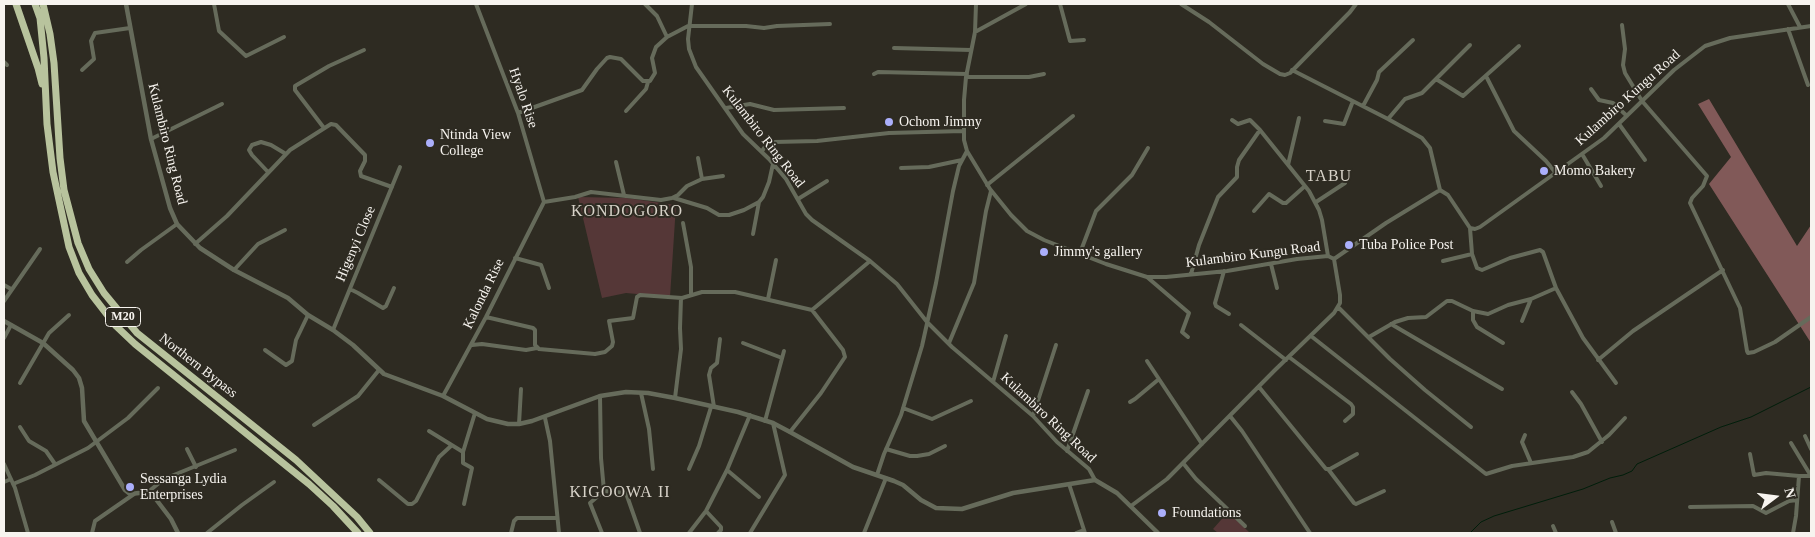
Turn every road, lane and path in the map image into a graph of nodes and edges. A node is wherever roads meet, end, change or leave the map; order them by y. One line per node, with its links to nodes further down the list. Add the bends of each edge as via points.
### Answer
1 (16, 4): 42 (highway)
2 (36, 4): 42 (highway, Northern Bypass / M20, via 40,18)
3 (126, 4): 20 (street, Kulambiro Ring Road)
4 (214, 4): 23 (street, via 219,31 245,55 249,56)
5 (476, 4): 50 (street, Hyalo Rise)
6 (644, 4): 24 (street, via 657,16)
7 (691, 4): 17 (street, Kulambiro Ring Road)
8 (976, 4): 22 (street, Kulambiro Kungu Road)
9 (1026, 4): 22 (street)
10 (1060, 4): 25 (street, via 1070,41)
11 (1181, 4): 33 (street, via 1264,64 1283,75)
12 (1356, 4): 33 (street)
13 (1788, 4): 19 (street)
14 (44, 6): 250 (highway, Northern Bypass / M20, via 54,63 64,190 78,244 89,269 137,333 296,460)
15 (830, 24): 17 (street, via 764,28)
16 (1622, 25): 44 (street, via 1623,67)
17 (688, 26): 24 (street); 47 (street, Kulambiro Ring Road, via 689,49 694,62)
18 (1811, 26): 19 (street, Kulambiro Kungu Road)
19 (1800, 27): 21 (street, Kulambiro Kungu Road)
20 (130, 28): 32 (street, via 94,33 94,59); 61 (street, Kulambiro Ring Road)
21 (1788, 30): 40 (street); 44 (street, Kulambiro Kungu Road, via 1710,43 1679,66)
22 (974, 32): 31 (street, Kulambiro Kungu Road)
23 (284, 37)
24 (667, 37): 39 (street, via 653,51 655,73)
25 (1084, 40)
26 (1413, 40): 46 (street, via 1379,72)
27 (1470, 45): 38 (street)
28 (1519, 46): 37 (street)
29 (894, 48): 31 (street)
30 (364, 50): 58 (street, via 295,86)
31 (972, 50): 36 (street, Kulambiro Kungu Road)
32 (82, 70)
33 (1292, 70): 43 (street)
34 (874, 74): 36 (street)
35 (1044, 74): 36 (street, via 1026,77)
36 (966, 76): 60 (street, Kulambiro Kungu Road)
37 (1486, 76): 38 (street, via 1462,96); 76 (street, via 1514,131)
38 (1436, 80): 54 (street, via 1422,92 1405,99)
39 (648, 82): 49 (street, via 646,89); 50 (street, via 621,59 610,57 582,90)
40 (1808, 85)
41 (1591, 90): 52 (street, via 1599,100 1614,103)
42 (46, 101): 249 (highway, Northern Bypass / M20, via 53,172 69,247 92,295 135,344 309,484)
43 (1354, 101): 46 (street); 56 (street, via 1344,124)
44 (1642, 101): 52 (street, Kulambiro Kungu Road); 112 (street, via 1706,174 1703,186 1690,203)
45 (222, 104): 61 (street)
46 (1362, 106): 54 (street)
47 (726, 108): 48 (street, via 750,104 774,110); 63 (street, Kulambiro Ring Road, via 743,134)
48 (844, 108)
49 (626, 111)
50 (518, 113): 90 (street, Hyalo Rise)
51 (1073, 116): 81 (street)
52 (1627, 116): 57 (street, Kulambiro Kungu Road)
53 (1299, 118): 72 (street)
54 (1388, 119): 85 (street, via 1428,144)
55 (1232, 120): 59 (street, via 1237,124 1250,120)
56 (1325, 121)
57 (1619, 124): 66 (street, Kulambiro Kungu Road); 69 (street)
58 (324, 128): 65 (street); 84 (street, via 336,125 365,155 361,176)
59 (1260, 130): 72 (street); 114 (street, via 1239,160 1237,177 1218,196)
60 (964, 131): 63 (street, via 774,142 767,144); 64 (street, Kulambiro Kungu Road)
61 (151, 139): 95 (street, Kulambiro Ring Road)
62 (1148, 148): 101 (street, via 1132,175 1096,211)
63 (762, 152): 71 (street, Kulambiro Ring Road)
64 (967, 152): 68 (street); 81 (street, Kulambiro Kungu Road)
65 (286, 154): 75 (street); 75 (street, via 261,142 252,145 249,150)
66 (1582, 154): 76 (street, Kulambiro Kungu Road); 83 (street)
67 (698, 158): 78 (street)
68 (962, 160): 74 (street, via 929,167); 138 (street)
69 (1645, 160)
70 (616, 162): 87 (street)
71 (773, 164): 89 (street, Kulambiro Ring Road); 91 (street, via 767,190)
72 (1288, 165): 82 (street)
73 (400, 166): 84 (street, Higenyi Close)
74 (901, 168)
75 (268, 172): 99 (street, via 227,216)
76 (1555, 172): 96 (street, Kulambiro Kungu Road, via 1485,224)
77 (722, 176): 78 (street)
78 (702, 179): 88 (street)
79 (828, 181): 89 (street)
80 (1345, 183): 92 (street)
81 (987, 185): 86 (street, Kulambiro Kungu Road)
82 (1305, 186): 92 (street); 93 (street, via 1286,203 1269,194)
83 (1601, 186)
84 (392, 187): 122 (street, Higenyi Close)
85 (1440, 190): 96 (street, via 1448,195); 106 (street, Kulambiro Kungu Road)
86 (991, 191): 101 (street, Kulambiro Kungu Road, via 1027,231); 151 (street, via 974,282)
87 (624, 195): 88 (street, via 661,200); 90 (street, via 591,192)
88 (673, 198): 91 (street, via 725,216)
89 (798, 199): 107 (street, Kulambiro Ring Road, via 812,220)
90 (544, 202): 104 (street, Kalonda Rise)
91 (759, 202): 98 (street)
92 (1316, 202): 103 (street)
93 (1254, 211)
94 (683, 223): 123 (street, via 691,267)
95 (177, 224): 99 (street, Kulambiro Ring Road); 109 (street)
96 (1470, 228): 102 (street)
97 (285, 230): 111 (street, via 258,244)
98 (753, 234)
99 (195, 244): 111 (street, Kulambiro Ring Road)
100 (40, 249): 121 (street)
101 (1080, 253): 115 (street, Kulambiro Kungu Road)
102 (1472, 254): 108 (street); 120 (street, via 1477,268 1482,270 1540,250)
103 (1328, 256): 106 (street, Kulambiro Kungu Road); 110 (street, Kulambiro Kungu Road)
104 (515, 258): 118 (street, via 541,265); 134 (street, Kalonda Rise)
105 (776, 260): 125 (street)
106 (1334, 260): 128 (street, via 1339,281)
107 (870, 261): 129 (street); 138 (street, Kulambiro Ring Road, via 897,284)
108 (1443, 261)
109 (127, 262)
110 (1271, 264): 113 (street, Kulambiro Kungu Road); 119 (street)
111 (234, 270): 133 (street, Kulambiro Ring Road, via 288,298)
112 (1723, 270): 135 (street, via 1740,308 1748,353 1775,342); 160 (street, via 1632,331)
113 (1224, 271): 114 (street, Kulambiro Kungu Road); 131 (street, via 1215,303)
114 (1191, 274): 115 (street, Kulambiro Kungu Road)
115 (1147, 277): 146 (street, via 1188,313 1182,332)
116 (4, 285): 121 (street)
117 (394, 288): 122 (street, via 383,308)
118 (550, 288)
119 (1277, 288)
120 (1556, 288): 126 (street); 160 (street)
121 (11, 290): 127 (street)
122 (350, 290): 142 (street, Higenyi Close)
123 (691, 294): 124 (street); 125 (street, via 735,292)
124 (681, 298): 155 (street, via 638,296 633,318 609,321 613,342 605,352 595,354); 176 (street, via 681,349)
125 (768, 299): 129 (street)
126 (1531, 299): 130 (street, via 1488,314); 137 (street)
127 (4, 301)
128 (1338, 306): 144 (street); 147 (street)
129 (812, 310): 195 (street, via 845,357)
130 (1473, 311): 139 (street, via 1450,301 1426,317); 152 (street, via 1477,327)
131 (1229, 314)
132 (68, 315): 149 (street)
133 (308, 315): 142 (street, Kulambiro Ring Road); 156 (street, via 296,340 292,361 286,365)
134 (486, 317): 153 (street, Kalonda Rise); 155 (street, via 534,329)
135 (1811, 317)
136 (4, 321): 140 (street)
137 (1522, 321)
138 (928, 322): 151 (street, Kulambiro Ring Road); 180 (street)
139 (1390, 324): 147 (street); 169 (street)
140 (11, 325): 145 (street); 149 (street)
141 (1241, 325): 159 (street)
142 (333, 330): 162 (street, Kulambiro Ring Road)
143 (1006, 336): 164 (street)
144 (1311, 336): 159 (street); 213 (street, via 1486,474)
145 (4, 338)
146 (1188, 338)
147 (1369, 338): 193 (street)
148 (720, 339): 179 (street, via 717,363 709,375)
149 (43, 343): 166 (street); 198 (street, via 79,378 82,416)
150 (743, 343): 158 (street)
151 (949, 343): 164 (street, Kulambiro Ring Road)
152 (1503, 343)
153 (472, 345): 155 (street, via 526,350); 174 (street, Kalonda Rise)
154 (1056, 345): 183 (street)
155 (537, 348)
156 (265, 350)
157 (784, 351): 158 (street)
158 (782, 358): 187 (street)
159 (1287, 358): 167 (street); 188 (street, via 1351,404 1353,414)
160 (1598, 360): 165 (street)
161 (1147, 361): 163 (street)
162 (379, 370): 174 (street, Kulambiro Ring Road); 191 (street, via 358,396)
163 (1159, 379): 178 (street); 201 (street)
164 (993, 382): 183 (street, Kulambiro Ring Road)
165 (1616, 382)
166 (20, 383)
167 (1259, 386): 184 (street); 219 (street, via 1323,467)
168 (158, 388): 198 (street, via 128,418)
169 (1502, 389)
170 (520, 390): 190 (street)
171 (1088, 392): 208 (street)
172 (1572, 392): 199 (street)
173 (641, 393): 175 (street, Kulambiro Ring Road); 176 (street, Kulambiro Ring Road); 217 (street, via 650,429)
174 (443, 396): 181 (street, Kulambiro Ring Road)
175 (600, 396): 185 (street, Kulambiro Ring Road); 230 (street)
176 (675, 398): 179 (street, Kulambiro Ring Road)
177 (971, 401): 180 (street, via 932,419)
178 (1130, 402)
179 (712, 407): 182 (street, Kulambiro Ring Road); 218 (street)
180 (903, 408): 205 (street)
181 (474, 413): 190 (street, Kulambiro Ring Road, via 499,422); 209 (street)
182 (750, 415): 187 (street, Kulambiro Ring Road); 220 (street)
183 (1033, 416): 208 (street, Kulambiro Ring Road)
184 (1230, 416): 201 (street); 261 (street)
185 (545, 418): 190 (street, Kulambiro Ring Road); 240 (street)
186 (1625, 418): 199 (street)
187 (765, 421): 189 (street, Kulambiro Ring Road)
188 (1345, 421)
189 (773, 423): 195 (street, Kulambiro Ring Road); 257 (street, via 785,475)
190 (519, 424)
191 (314, 425)
192 (20, 427): 215 (street, via 29,441 46,451)
193 (1471, 427)
194 (429, 431): 202 (street)
195 (790, 432): 221 (street, Kulambiro Ring Road, via 853,467)
196 (1525, 435): 213 (street, via 1522,442)
197 (1805, 436): 206 (street)
198 (95, 442): 215 (street); 233 (street, via 125,490)
199 (1602, 442): 213 (street, via 1580,455)
200 (1790, 443): 222 (street, via 1811,476)
201 (1202, 444): 212 (street)
202 (452, 445): 209 (street); 224 (street, via 439,457 414,503 408,504)
203 (945, 446): 205 (street, via 922,456)
204 (187, 449): 216 (street)
205 (886, 449): 221 (street)
206 (1811, 449)
207 (235, 450): 216 (street)
208 (1067, 451): 225 (street, Kulambiro Ring Road, via 1089,469)
209 (463, 452): 236 (street, via 462,463 472,468)
210 (1357, 454): 219 (street)
211 (1750, 454): 222 (street, via 1754,475)
212 (1183, 463): 237 (street); 242 (street)
213 (1531, 463)
214 (4, 464): 226 (street)
215 (55, 464): 226 (street, via 35,475)
216 (196, 467): 232 (street, via 164,479)
217 (653, 469)
218 (689, 469)
219 (1328, 469): 231 (street, via 1356,504)
220 (727, 470): 234 (street); 239 (street)
221 (877, 475): 223 (street, Kulambiro Ring Road)
222 (1799, 476): 235 (street)
223 (886, 478): 229 (street, Kulambiro Ring Road, via 903,485 929,505 947,510 962,509 1013,493); 258 (street)
224 (379, 480)
225 (1095, 480): 229 (street, Kulambiro Ring Road); 237 (street, via 1112,489)
226 (12, 481): 227 (street); 245 (street)
227 (4, 482)
228 (274, 482): 248 (street)
229 (1069, 484): 244 (street)
230 (604, 491): 253 (street, via 590,503); 254 (street, via 626,493)
231 (1384, 491)
232 (148, 492): 233 (street); 247 (street, via 155,497)
233 (134, 494): 246 (street, via 95,521)
234 (759, 497)
235 (1797, 500): 238 (street, via 1789,500 1766,513 1753,506); 264 (street)
236 (464, 504)
237 (1131, 506): 260 (street)
238 (1690, 507)
239 (706, 511): 255 (street); 256 (street, via 721,527)
240 (557, 518): 251 (street, via 517,518); 252 (street)
241 (1612, 522): 263 (street)
242 (1245, 526)
243 (1553, 526): 262 (street)
244 (1085, 532): 259 (street)
245 (28, 533)
246 (92, 533)
247 (178, 533)
248 (207, 533)
249 (358, 533)
250 (370, 533)
251 (511, 533)
252 (559, 533)
253 (602, 533)
254 (640, 533)
255 (689, 533)
256 (718, 533)
257 (750, 533)
258 (864, 533)
259 (1076, 533)
260 (1158, 533)
261 (1310, 533)
262 (1556, 533)
263 (1616, 533)
264 (1793, 533)

